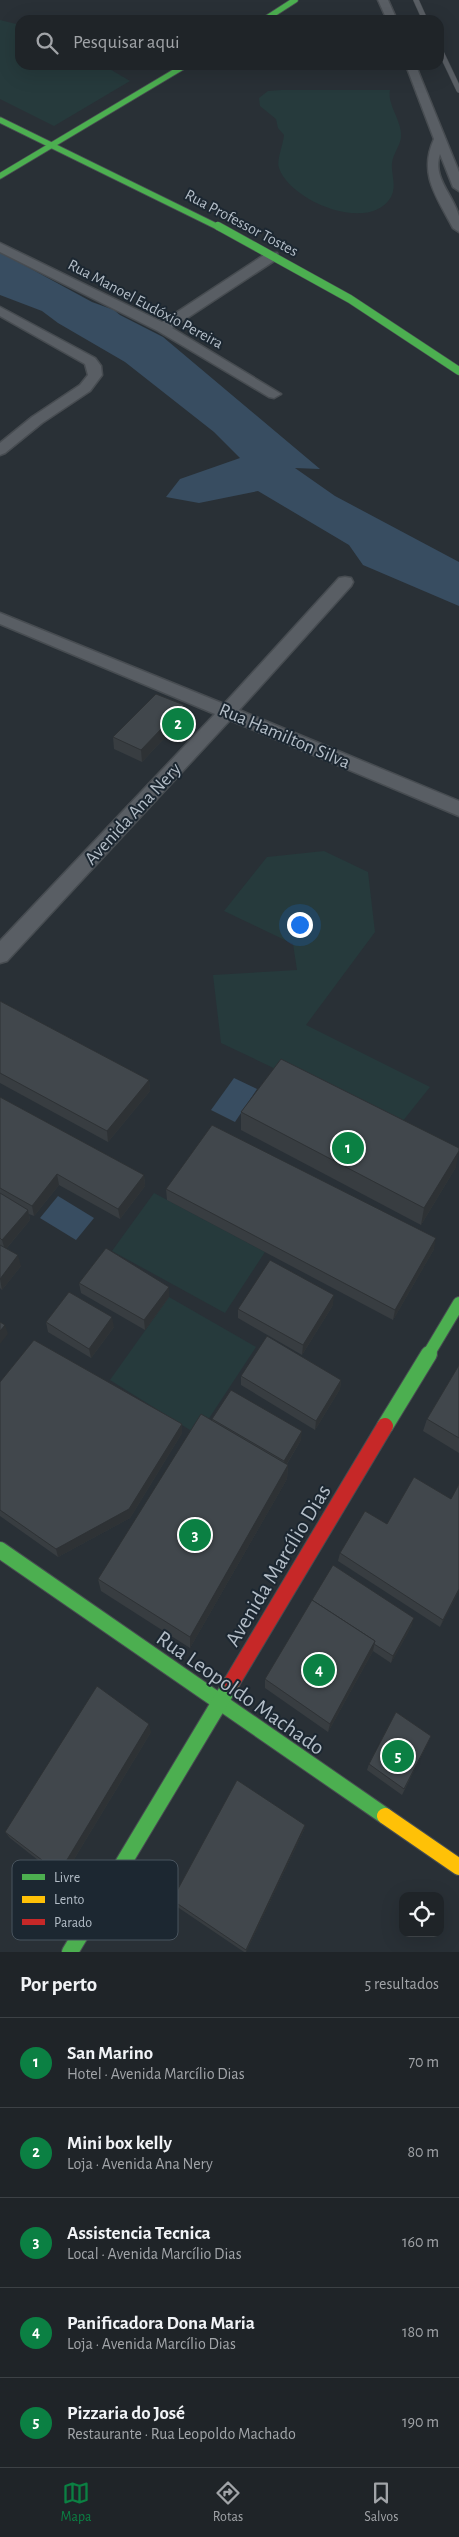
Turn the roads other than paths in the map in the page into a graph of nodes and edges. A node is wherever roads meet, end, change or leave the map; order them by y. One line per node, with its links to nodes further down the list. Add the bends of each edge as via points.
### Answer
1 (295, 0): 4 (street)
2 (383, 0): 5 (street)
3 (416, 0): 6 (lane)
4 (272, 15)
5 (390, 15)
6 (423, 15)
7 (444, 58): 10 (lane)
8 (178, 70): 13 (street)
9 (411, 70): 12 (street)
10 (459, 90)
11 (0, 120): 13 (street, Rua Professor Tostes)
12 (439, 140): 15 (street); 16 (street, via 432,160 435,182)
13 (49, 146): 14 (street); 18 (street, Rua Professor Tostes, via 183,209)
14 (0, 176)
15 (459, 187)
16 (459, 228)
17 (0, 247): 20 (street, Rua Manoel Eudóxio Pereira)
18 (272, 256): 20 (street); 21 (street, Rua Professor Tostes, via 404,331)
19 (0, 311): 23 (street, via 90,361 95,374 92,381)
20 (163, 328): 22 (street, Rua Manoel Eudóxio Pereira)
21 (459, 371)
22 (274, 394)
23 (0, 450)
24 (345, 582): 26 (street, Avenida Ana Nery)
25 (0, 618): 26 (street, Rua Hamilton Silva)
26 (228, 711): 27 (street, Rua Hamilton Silva); 28 (street, Avenida Ana Nery)
27 (459, 809)
28 (0, 955)
29 (459, 1303): 31 (street, Avenida Marcílio Dias)
30 (0, 1550): 31 (street, Rua Leopoldo Machado)
31 (219, 1701): 32 (street, Avenida Marcílio Dias); 33 (street, Rua Leopoldo Machado)
32 (125, 1860)
33 (459, 1867)
34 (77, 1940): 35 (street, Avenida Marcílio Dias)
35 (70, 1952)

